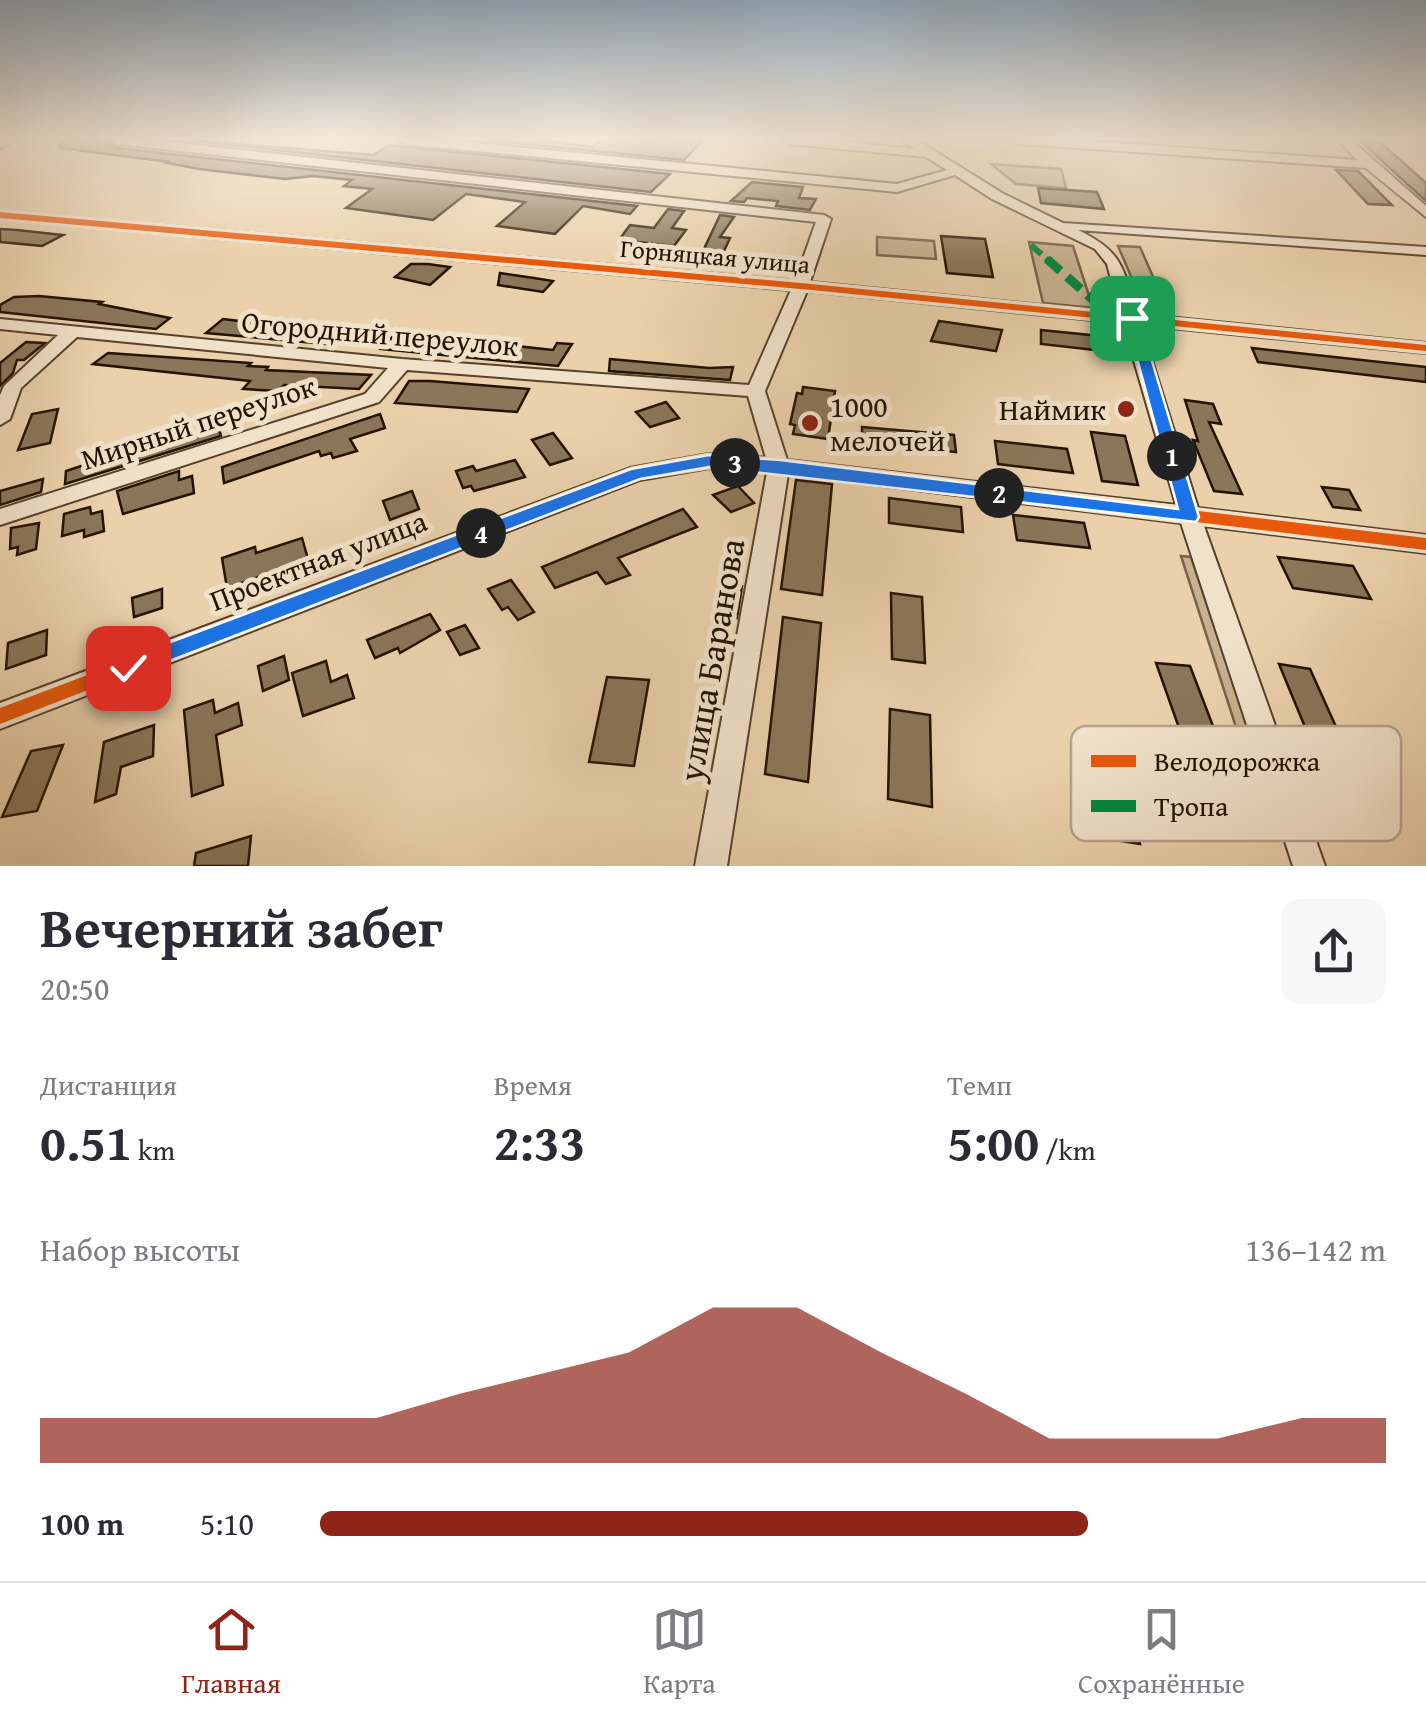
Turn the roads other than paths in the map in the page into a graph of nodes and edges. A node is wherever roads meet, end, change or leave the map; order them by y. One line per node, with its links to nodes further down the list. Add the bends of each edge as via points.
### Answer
1 (479, 180): 10 (street, via 824,219)
2 (819, 180): 3 (street, via 897,188)
3 (923, 180)
4 (973, 180): 8 (street)
5 (1391, 180): 6 (street)
6 (1426, 213)
7 (0, 215): 10 (street, Горняцкая улица)
8 (1052, 224): 9 (street); 11 (street, via 1107,252)
9 (1426, 251)
10 (801, 286): 11 (street, Горняцкая улица); 16 (street)
11 (1132, 318): 14 (street, Горняцкая улица); 20 (street)
12 (0, 324): 13 (street, Огородний переулок)
13 (73, 330): 15 (street, Огородний переулок); 17 (street, via 13,386)
14 (1426, 348)
15 (402, 364): 16 (street, Огородний переулок); 19 (street, Мирный переулок, via 372,398)
16 (756, 391): 18 (street)
17 (0, 419)
18 (780, 466): 20 (street, Проектная улица); 22 (street, Проектная улица, via 709,461 637,474); 25 (street, улица Баранова)
19 (0, 517)
20 (1190, 517): 21 (street, Проектная улица); 23 (street)
21 (1426, 544)
22 (0, 716)
23 (1261, 726)
24 (1300, 841): 26 (street)
25 (712, 866)
26 (1309, 866)

